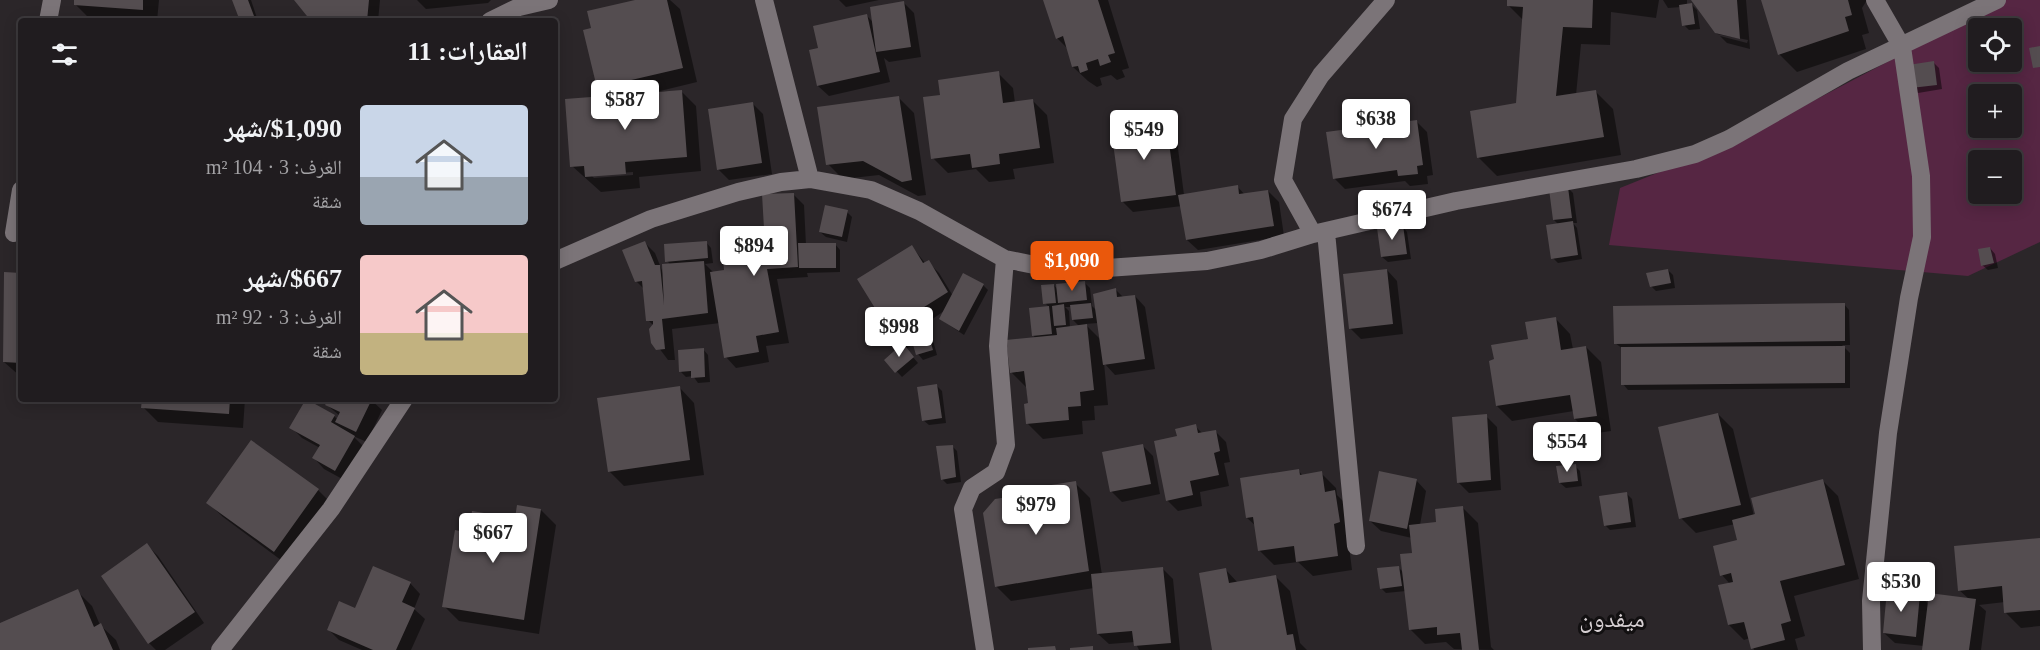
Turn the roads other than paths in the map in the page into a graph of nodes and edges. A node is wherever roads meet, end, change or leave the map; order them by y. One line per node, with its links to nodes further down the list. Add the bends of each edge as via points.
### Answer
1 (52, 0): 8 (street)
2 (549, 0): 7 (street)
3 (764, 0): 11 (street)
4 (1386, 0): 13 (street, via 1321,75 1293,119 1282,180)
5 (1875, 0): 10 (street)
6 (1997, 0): 10 (street)
7 (520, 3): 9 (street)
8 (49, 18)
9 (495, 18)
10 (1902, 47): 13 (street, via 1848,71 1730,139 1695,154 1636,169 1456,201); 21 (street, via 1921,176 1923,237 1909,298 1888,433 1871,601)
11 (810, 179): 15 (street, via 871,190 919,211); 16 (street, via 738,192 651,219)
12 (18, 205): 14 (street)
13 (1320, 233): 15 (street, via 1260,250 1157,266 1064,271); 18 (street)
14 (12, 235)
15 (1005, 259): 20 (street, via 998,346 1006,445 996,472 972,488 963,509)
16 (558, 260)
17 (402, 402): 19 (street, via 331,510)
18 (1356, 546)
19 (220, 650)
20 (985, 650)
21 (1872, 650)

